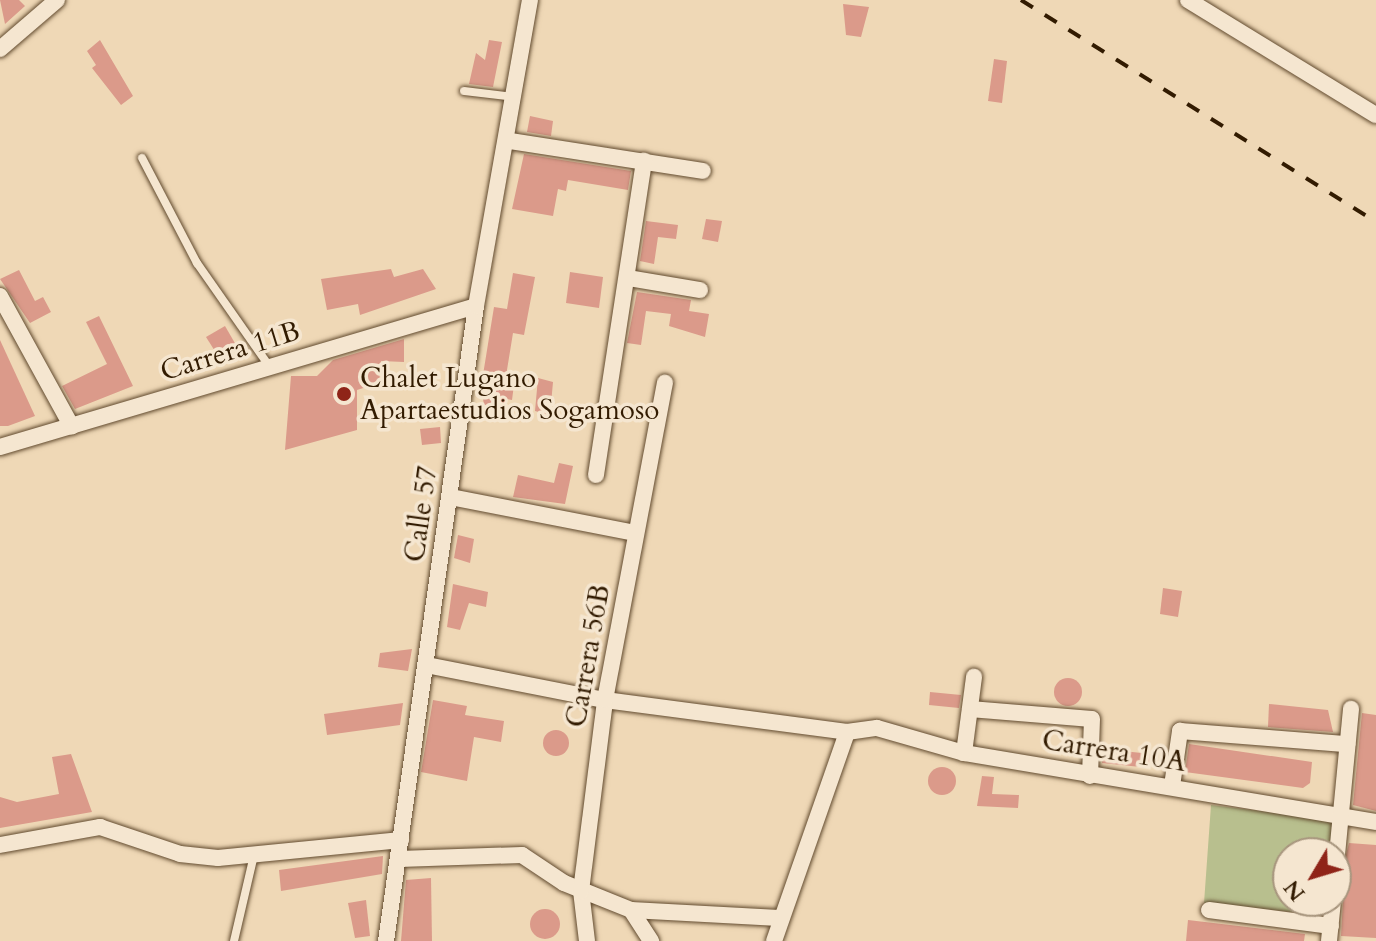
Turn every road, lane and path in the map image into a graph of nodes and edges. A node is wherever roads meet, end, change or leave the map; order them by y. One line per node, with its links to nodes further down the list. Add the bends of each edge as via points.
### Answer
1 (57, 0): 4 (street)
2 (530, 0): 6 (street, Calle 57)
3 (1188, 0): 7 (street)
4 (0, 49)
5 (464, 91): 6 (lane)
6 (516, 97): 8 (street, Calle 57)
7 (1376, 115)
8 (510, 141): 10 (street); 15 (street, Calle 57)
9 (142, 158): 16 (lane, via 197,263)
10 (644, 161): 11 (street); 12 (street)
11 (703, 171)
12 (628, 278): 13 (street); 20 (street)
13 (700, 290)
14 (0, 296): 18 (street)
15 (476, 306): 16 (street, Carrera 11B); 21 (street, Calle 57)
16 (269, 366): 18 (street, Carrera 11B)
17 (665, 383): 22 (street, Carrera 56B)
18 (72, 427): 19 (street, Carrera 11B)
19 (0, 447)
20 (596, 475)
21 (450, 497): 22 (street); 23 (street, Calle 57)
22 (636, 533): 25 (street, Carrera 56B)
23 (426, 665): 25 (street, Carrera 10A); 36 (street, Calle 57)
24 (974, 677): 26 (street)
25 (605, 700): 28 (street, Carrera 10A); 40 (street, Carrera 56B)
26 (970, 709): 30 (street); 31 (street, via 1092,719)
27 (1351, 709): 29 (street)
28 (847, 732): 30 (street, Carrera 10A, via 877,728); 43 (street, via 809,853)
29 (1347, 744): 32 (street, via 1180,731); 33 (street)
30 (964, 753): 31 (street, Carrera 10A)
31 (1090, 776): 32 (street, Carrera 10A)
32 (1172, 786): 33 (street, Carrera 10A)
33 (1340, 816): 34 (street, Carrera 10A); 35 (street)
34 (1376, 822)
35 (1338, 837)
36 (401, 840): 38 (street); 39 (street, Calle 57)
37 (0, 845): 38 (street, via 110,828 180,854)
38 (254, 855): 45 (lane)
39 (399, 859): 40 (street, via 522,855); 46 (street, Calle 57)
40 (581, 891): 41 (street); 47 (street, Carrera 56B)
41 (631, 910): 43 (street); 48 (street)
42 (1209, 910): 44 (street)
43 (779, 918): 49 (street)
44 (1330, 933)
45 (234, 941)
46 (386, 941)
47 (587, 941)
48 (651, 941)
49 (774, 941)

